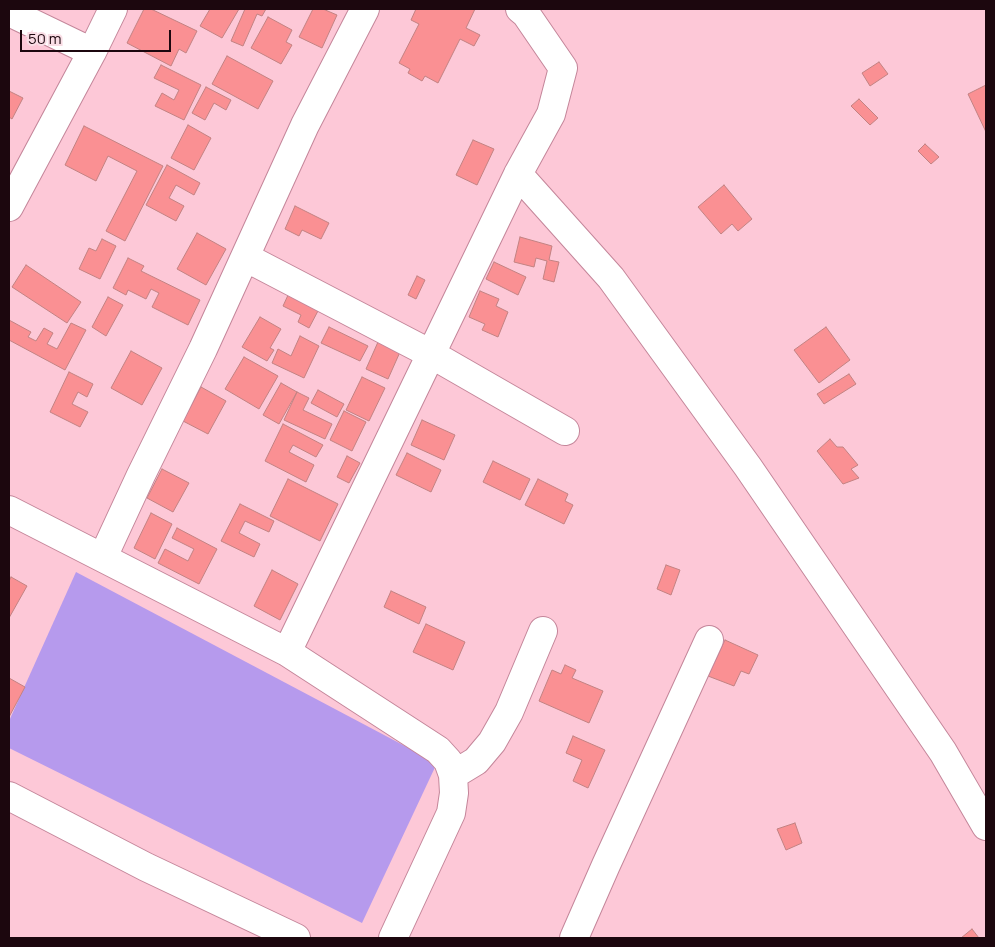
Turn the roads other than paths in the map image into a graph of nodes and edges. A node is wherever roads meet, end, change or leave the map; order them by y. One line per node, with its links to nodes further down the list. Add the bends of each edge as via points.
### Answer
1 (113, 9): 5 (street)
2 (365, 9): 8 (street, via 305,125)
3 (520, 9): 6 (street, via 563,68 552,114)
4 (9, 12): 5 (street)
5 (92, 52): 7 (street)
6 (518, 174): 9 (street); 18 (street, via 612,278 748,467 943,752)
7 (9, 207)
8 (245, 257): 9 (street); 12 (street)
9 (431, 354): 10 (street); 15 (street)
10 (565, 431)
11 (9, 510): 12 (street)
12 (103, 558): 15 (street)
13 (543, 631): 16 (street, via 509,712 492,742 476,760)
14 (709, 640): 21 (street)
15 (287, 652): 16 (street, via 438,750 448,761)
16 (453, 775): 20 (street, via 450,813)
17 (10, 799): 19 (street)
18 (986, 826)
19 (296, 938)
20 (393, 938)
21 (574, 938)

